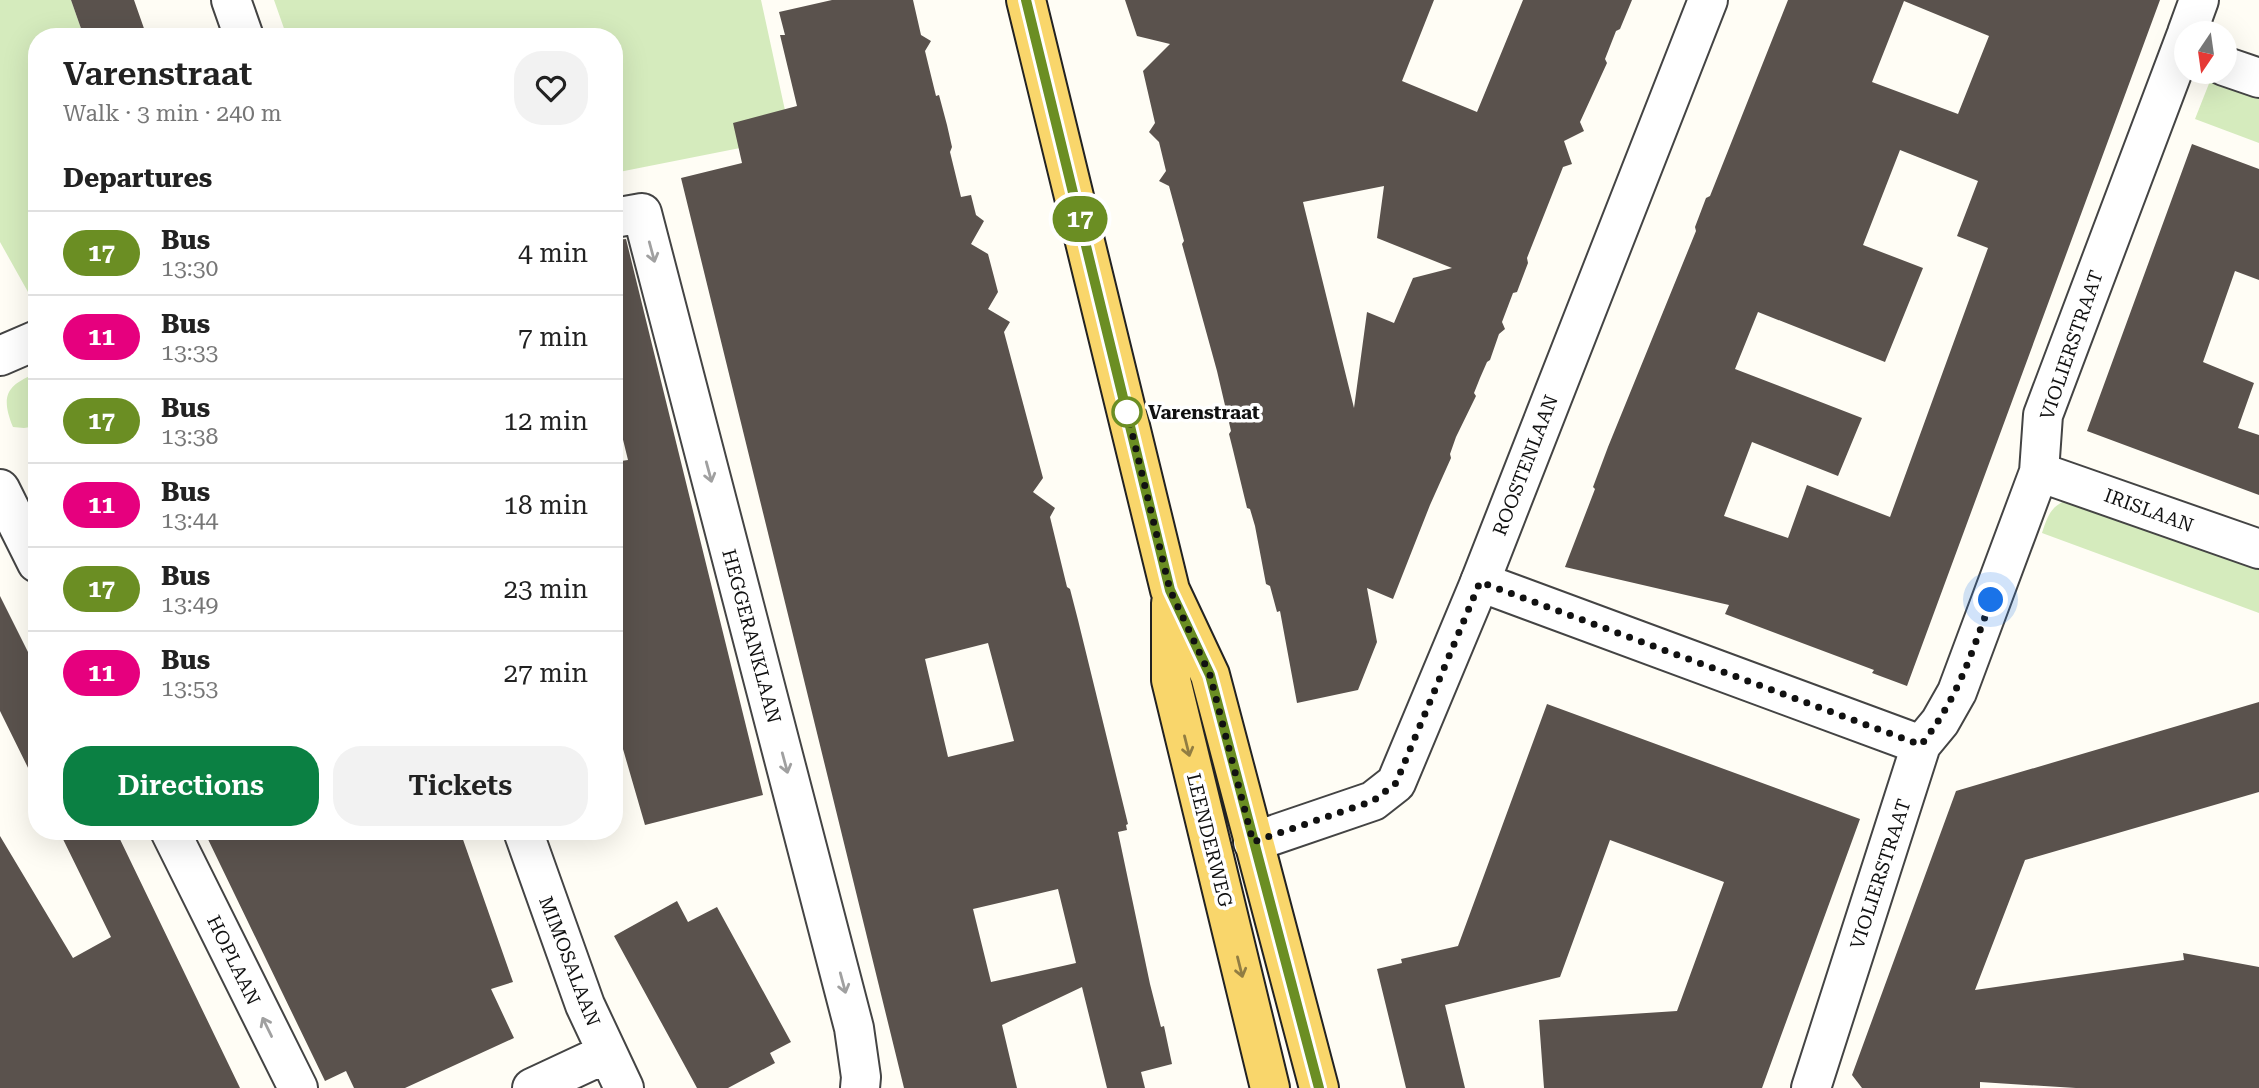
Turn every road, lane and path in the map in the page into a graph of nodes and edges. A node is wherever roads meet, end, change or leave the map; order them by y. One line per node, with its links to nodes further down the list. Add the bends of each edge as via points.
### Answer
1 (231, 0): 6 (street)
2 (1026, 0): 18 (main road, LEENDERWEG)
3 (1708, 0): 17 (street, ROOSTENLAAN)
4 (2199, 0): 5 (street, VIOLIERSTRAAT)
5 (2192, 21)
6 (240, 28)
7 (2237, 70): 9 (street)
8 (2174, 72): 13 (street, VIOLIERSTRAAT, via 2043,415)
9 (2259, 78)
10 (623, 216): 27 (street, HEGGERANKLAAN, one-way to 27, via 642,213 854,1028)
11 (28, 344): 12 (street)
12 (0, 356)
13 (2039, 471): 16 (street, IRISLAAN); 19 (street, VIOLIERSTRAAT, via 1956,692)
14 (0, 489): 15 (street)
15 (28, 545)
16 (2259, 550)
17 (1480, 582): 19 (street); 22 (street, ROOSTENLAAN, via 1396,783 1373,801)
18 (1170, 590): 22 (main road, LEENDERWEG, via 1210,675); 28 (main road, LEENDERWEG, one-way to 28, via 1171,680)
19 (1921, 745): 30 (street, VIOLIERSTRAAT)
20 (174, 840): 24 (street, HOPLAAN, one-way to 20)
21 (526, 840): 23 (street, MIMOSALAAN, via 585,1005)
22 (1253, 842): 29 (main road, LEENDERWEG)
23 (607, 1053): 25 (street); 26 (street, MIMOSALAAN)
24 (298, 1088)
25 (532, 1088)
26 (624, 1088)
27 (860, 1088)
28 (1269, 1088)
29 (1319, 1088)
30 (1811, 1088)

